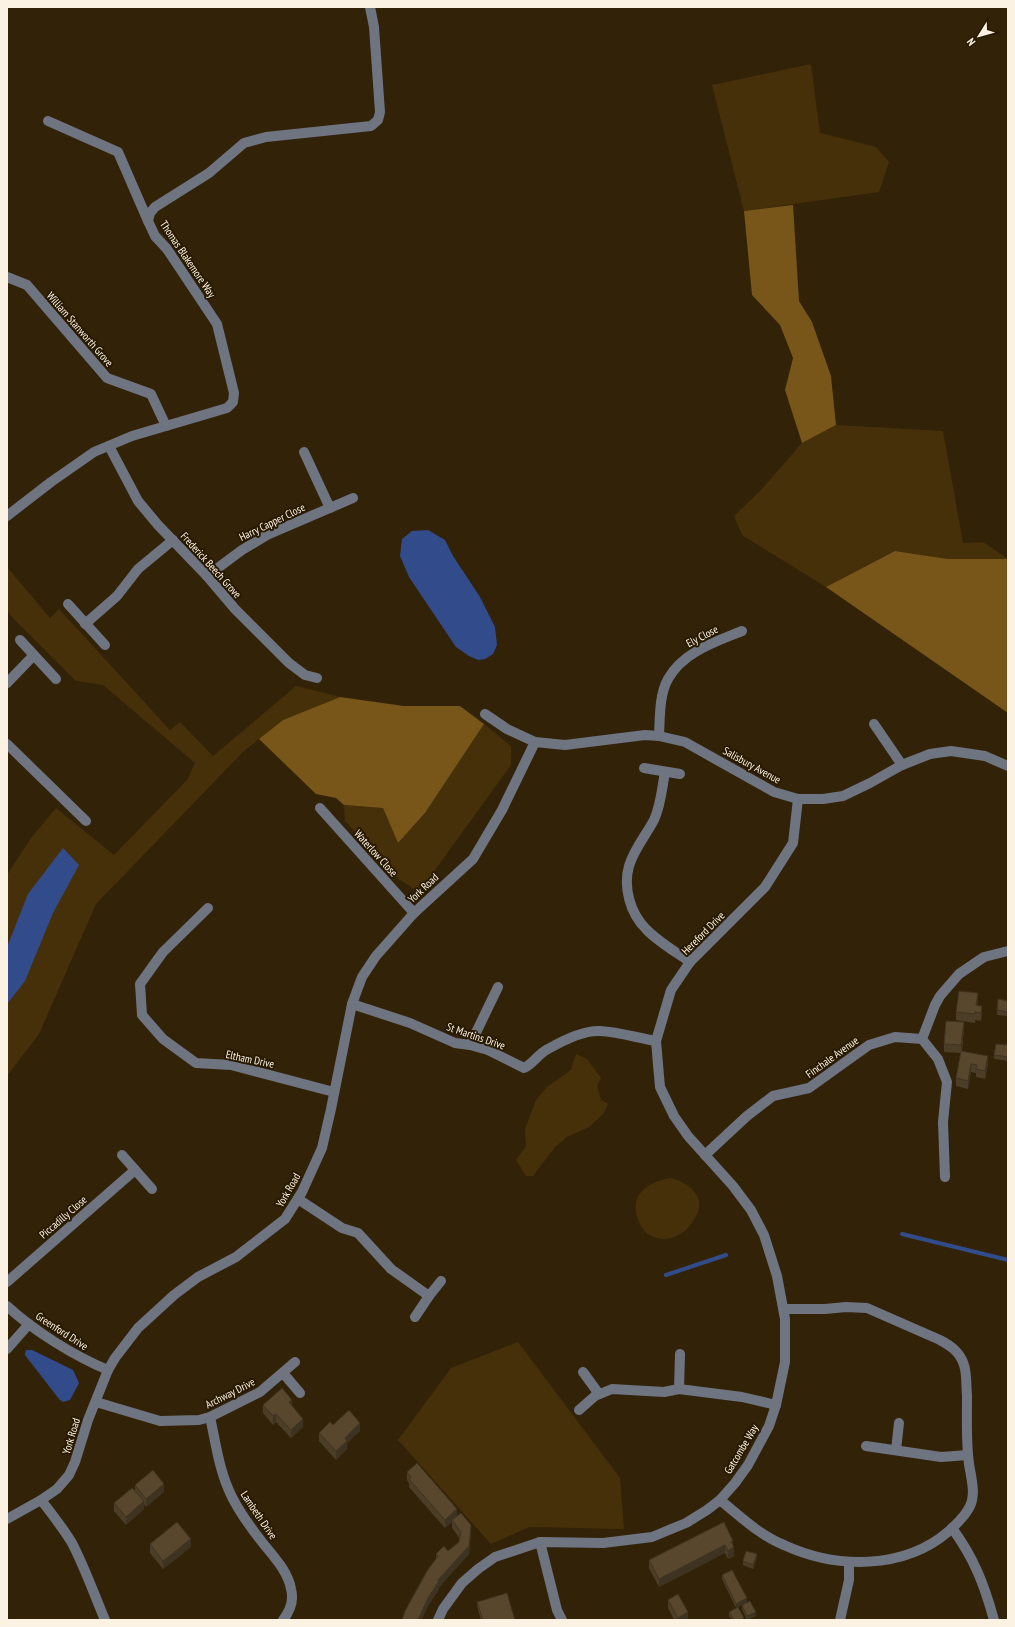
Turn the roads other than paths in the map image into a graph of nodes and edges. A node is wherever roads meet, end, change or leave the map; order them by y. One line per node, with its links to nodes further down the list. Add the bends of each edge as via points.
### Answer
1 (370, 7): 3 (street, Thomas Blakemore Way, via 374,27 380,112 378,120 371,126 266,136 244,143 209,173 155,207)
2 (48, 121): 3 (street, via 118,152)
3 (148, 221): 5 (street, Thomas Blakemore Way, via 155,236 171,255 217,324 234,393 233,402 227,408)
4 (7, 277): 5 (street, William Stanworth Grove, via 27,285 107,378 151,394)
5 (166, 426): 6 (street, Thomas Blakemore Way)
6 (109, 446): 10 (street, Thomas Blakemore Way, via 88,456); 11 (street, Frederick Beech Grove, via 138,501)
7 (304, 452): 9 (street)
8 (353, 498): 9 (street, Harry Capper Close)
9 (330, 508): 12 (street, Harry Capper Close, via 267,535)
10 (7, 516)
11 (173, 540): 12 (street, Frederick Beech Grove); 14 (street, via 138,569 117,596)
12 (207, 576): 19 (street, Frederick Beech Grove, via 235,609 289,663 306,675)
13 (68, 604): 14 (street)
14 (86, 624): 17 (street)
15 (742, 631): 24 (street, Ely Close, via 697,650 680,663 668,679 663,693)
16 (20, 640): 18 (street)
17 (105, 645)
18 (34, 655): 20 (street); 21 (street)
19 (317, 678)
20 (56, 679)
21 (7, 683)
22 (485, 714): 25 (street, Salisbury Avenue, via 507,729)
23 (874, 724): 27 (street)
24 (659, 736): 25 (street, Salisbury Avenue, via 645,735 565,746); 32 (street, Salisbury Avenue, via 685,742 774,792)
25 (535, 742): 36 (street, York Road, via 502,810 473,858)
26 (7, 744): 34 (street)
27 (902, 765): 28 (street, Salisbury Avenue, via 930,754 951,751 985,756); 32 (street, Salisbury Avenue, via 843,796)
28 (1008, 766)
29 (644, 768): 30 (street)
30 (665, 772): 31 (street); 38 (street, via 656,813 629,866 628,894 632,907 646,929)
31 (680, 774)
32 (798, 799): 38 (street, Hereford Drive, via 794,843 765,887)
33 (320, 808): 36 (street, Waterlow Close)
34 (86, 821)
35 (208, 908): 44 (street, Eltham Drive, via 163,952 140,984 142,1015 163,1039 196,1063 232,1065)
36 (414, 913): 40 (street, York Road, via 376,956 362,977)
37 (1008, 951): 41 (street, via 984,957 959,974 940,996)
38 (690, 962): 42 (street, Hereford Drive, via 672,990)
39 (498, 987): 43 (street)
40 (352, 1004): 43 (street, St Martins Drive, via 410,1023 455,1043); 44 (street, York Road)
41 (922, 1039): 46 (street, Finchale Avenue, via 895,1037 869,1045 809,1088 773,1096); 48 (street, via 938,1059 947,1082 943,1122)
42 (656, 1041): 43 (street, St Martins Drive, via 599,1031 584,1034 565,1039 544,1051 524,1068 488,1050); 46 (street, Hereford Drive, via 660,1087 674,1116)
43 (470, 1045)
44 (334, 1092): 50 (street, York Road, via 322,1148)
45 (122, 1155): 47 (street)
46 (705, 1155): 55 (street, Gatcombe Way, via 751,1210 764,1235)
47 (135, 1170): 49 (street); 52 (street, Piccadilly Close)
48 (945, 1177)
49 (152, 1189)
50 (298, 1199): 53 (street, via 342,1228 358,1233 391,1269); 61 (street, York Road, via 285,1219 248,1249 198,1277 161,1306 138,1328)
51 (441, 1281): 53 (street)
52 (7, 1282)
53 (429, 1296): 56 (street)
54 (7, 1306): 57 (street, Greenford Drive)
55 (784, 1309): 68 (street, Gatcombe Way, via 785,1362); 74 (street, via 846,1306 867,1308 951,1346 960,1355 965,1367)
56 (415, 1317)
57 (29, 1324): 58 (street); 61 (street, Greenford Drive, via 85,1360)
58 (7, 1349)
59 (680, 1354): 64 (street)
60 (295, 1362): 63 (street, Archway Drive)
61 (108, 1370): 67 (street, York Road)
62 (583, 1372): 66 (street)
63 (283, 1373): 65 (street); 70 (street, Archway Drive, via 260,1392)
64 (678, 1389): 66 (street, via 664,1392 612,1389); 68 (street, via 742,1397)
65 (300, 1394)
66 (599, 1394): 69 (street)
67 (96, 1402): 70 (street, Archway Drive, via 160,1421 199,1420); 75 (street, York Road, via 69,1475 57,1489)
68 (776, 1405): 76 (street, Gatcombe Way, via 759,1446 744,1471)
69 (579, 1410)
70 (210, 1417): 82 (street, Lambeth Drive, via 218,1457 232,1496 246,1521 286,1575 291,1588 290,1610)
71 (899, 1423): 73 (street)
72 (866, 1446): 73 (street)
73 (896, 1450): 74 (street, via 941,1457)
74 (968, 1456): 78 (street, via 973,1493 971,1504 964,1518)
75 (41, 1500): 77 (street, York Road); 81 (street, via 71,1542)
76 (720, 1500): 79 (street, Gatcombe Way, via 686,1523 652,1537 603,1542); 80 (street, via 753,1527 782,1545 815,1557)
77 (7, 1519)
78 (952, 1528): 80 (street, via 932,1544 908,1555); 86 (street, via 975,1564)
79 (540, 1542): 83 (street, Gatcombe Way, via 495,1557 478,1569 462,1583); 84 (street, via 557,1610)
80 (849, 1562): 85 (street, via 849,1580)
81 (105, 1620)
82 (284, 1620)
83 (438, 1620)
84 (562, 1620)
85 (840, 1620)
86 (994, 1620)

